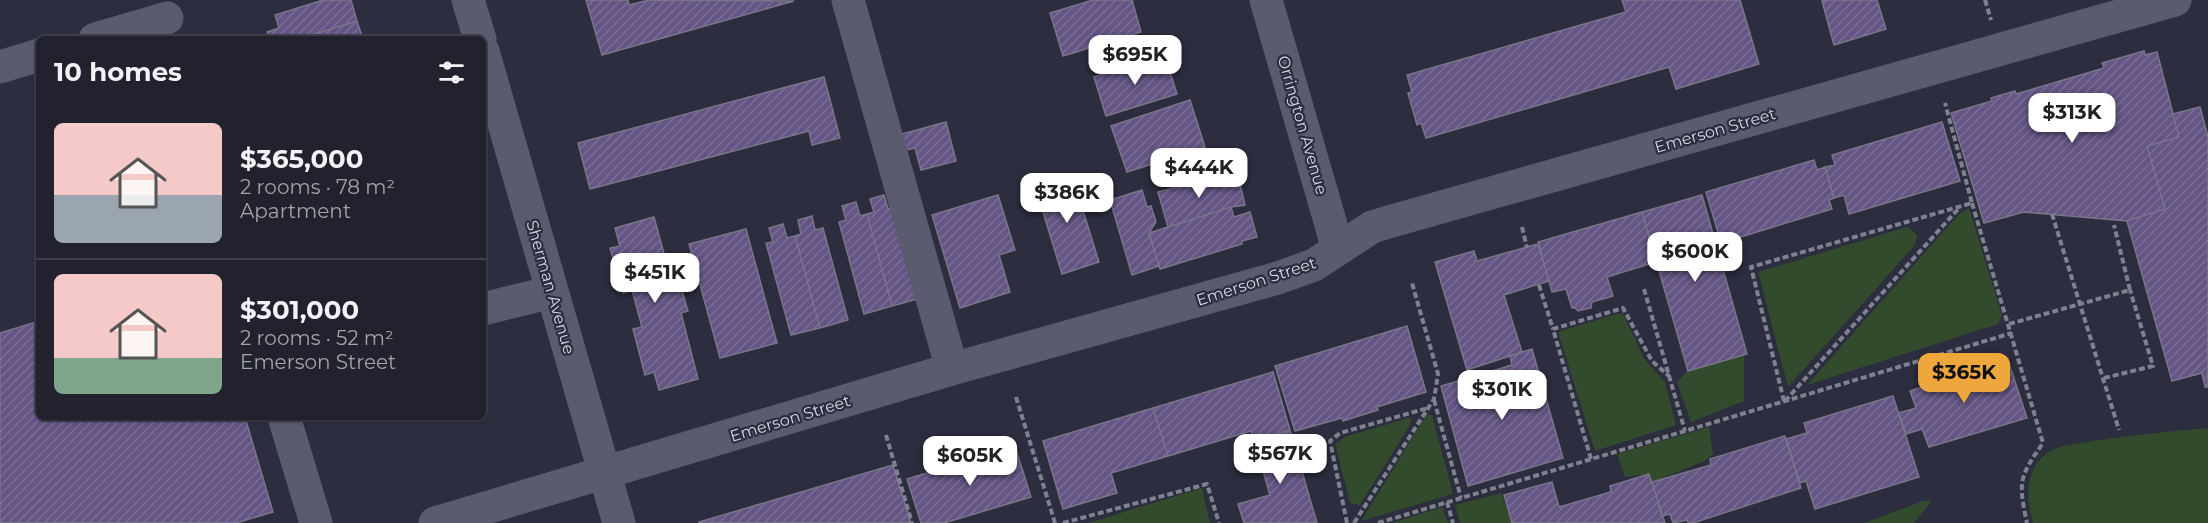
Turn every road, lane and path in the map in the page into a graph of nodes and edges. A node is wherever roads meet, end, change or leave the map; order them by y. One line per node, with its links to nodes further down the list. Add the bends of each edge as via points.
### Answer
1 (468, 0): 9 (street)
2 (848, 0): 32 (street)
3 (1266, 0): 21 (street, Orrington Avenue)
4 (1985, 0): 7 (path)
5 (2175, 0): 21 (street, Emerson Street, via 1392,221 1372,227)
6 (167, 19): 8 (street)
7 (1991, 21)
8 (106, 36)
9 (479, 36)
10 (36, 56): 11 (street)
11 (0, 67)
12 (486, 73): 14 (street, Sherman Avenue)
13 (1945, 103): 15 (path)
14 (495, 140): 26 (street, Sherman Avenue)
15 (1972, 203): 16 (path); 29 (path)
16 (1960, 207): 37 (path); 37 (path, via 1751,267)
17 (2052, 214): 27 (path)
18 (2114, 225): 25 (path)
19 (1522, 227): 20 (path)
20 (1527, 248)
21 (1338, 249): 32 (street, Emerson Street, via 1314,266 1274,279)
22 (1412, 283): 36 (path, via 1438,374)
23 (1539, 285): 30 (path)
24 (1644, 290): 33 (path)
25 (2130, 290): 27 (path); 34 (path, via 2153,366)
26 (552, 292): 28 (street); 44 (street, Sherman Avenue)
27 (2080, 304): 29 (path); 34 (path)
28 (486, 308)
29 (2009, 324): 31 (path)
30 (1553, 329): 33 (path, via 1623,308 1652,361); 43 (path)
31 (2012, 333): 37 (path); 58 (path, via 2043,443 2025,469 2020,491)
32 (952, 369): 44 (street, Emerson Street)
33 (1669, 376): 41 (path)
34 (2104, 378): 40 (path)
35 (1016, 397): 51 (path)
36 (1434, 399): 38 (path); 45 (path)
37 (1784, 401): 41 (path)
38 (1428, 408): 54 (path, via 1340,433 1330,441); 55 (path)
39 (285, 420): 47 (street)
40 (2119, 430)
41 (1685, 431): 43 (path)
42 (886, 435): 50 (path)
43 (1591, 459): 45 (path)
44 (604, 474): 48 (street, Emerson Street); 49 (street, Sherman Avenue)
45 (1461, 498): 46 (path)
46 (1447, 502): 56 (path); 57 (path)
47 (316, 523)
48 (435, 523)
49 (619, 523)
50 (912, 523)
51 (1055, 523)
52 (1063, 523): 53 (path, via 1207,484)
53 (1219, 523)
54 (1347, 523)
55 (1354, 523)
56 (1378, 523)
57 (1453, 523)
58 (2027, 523)

